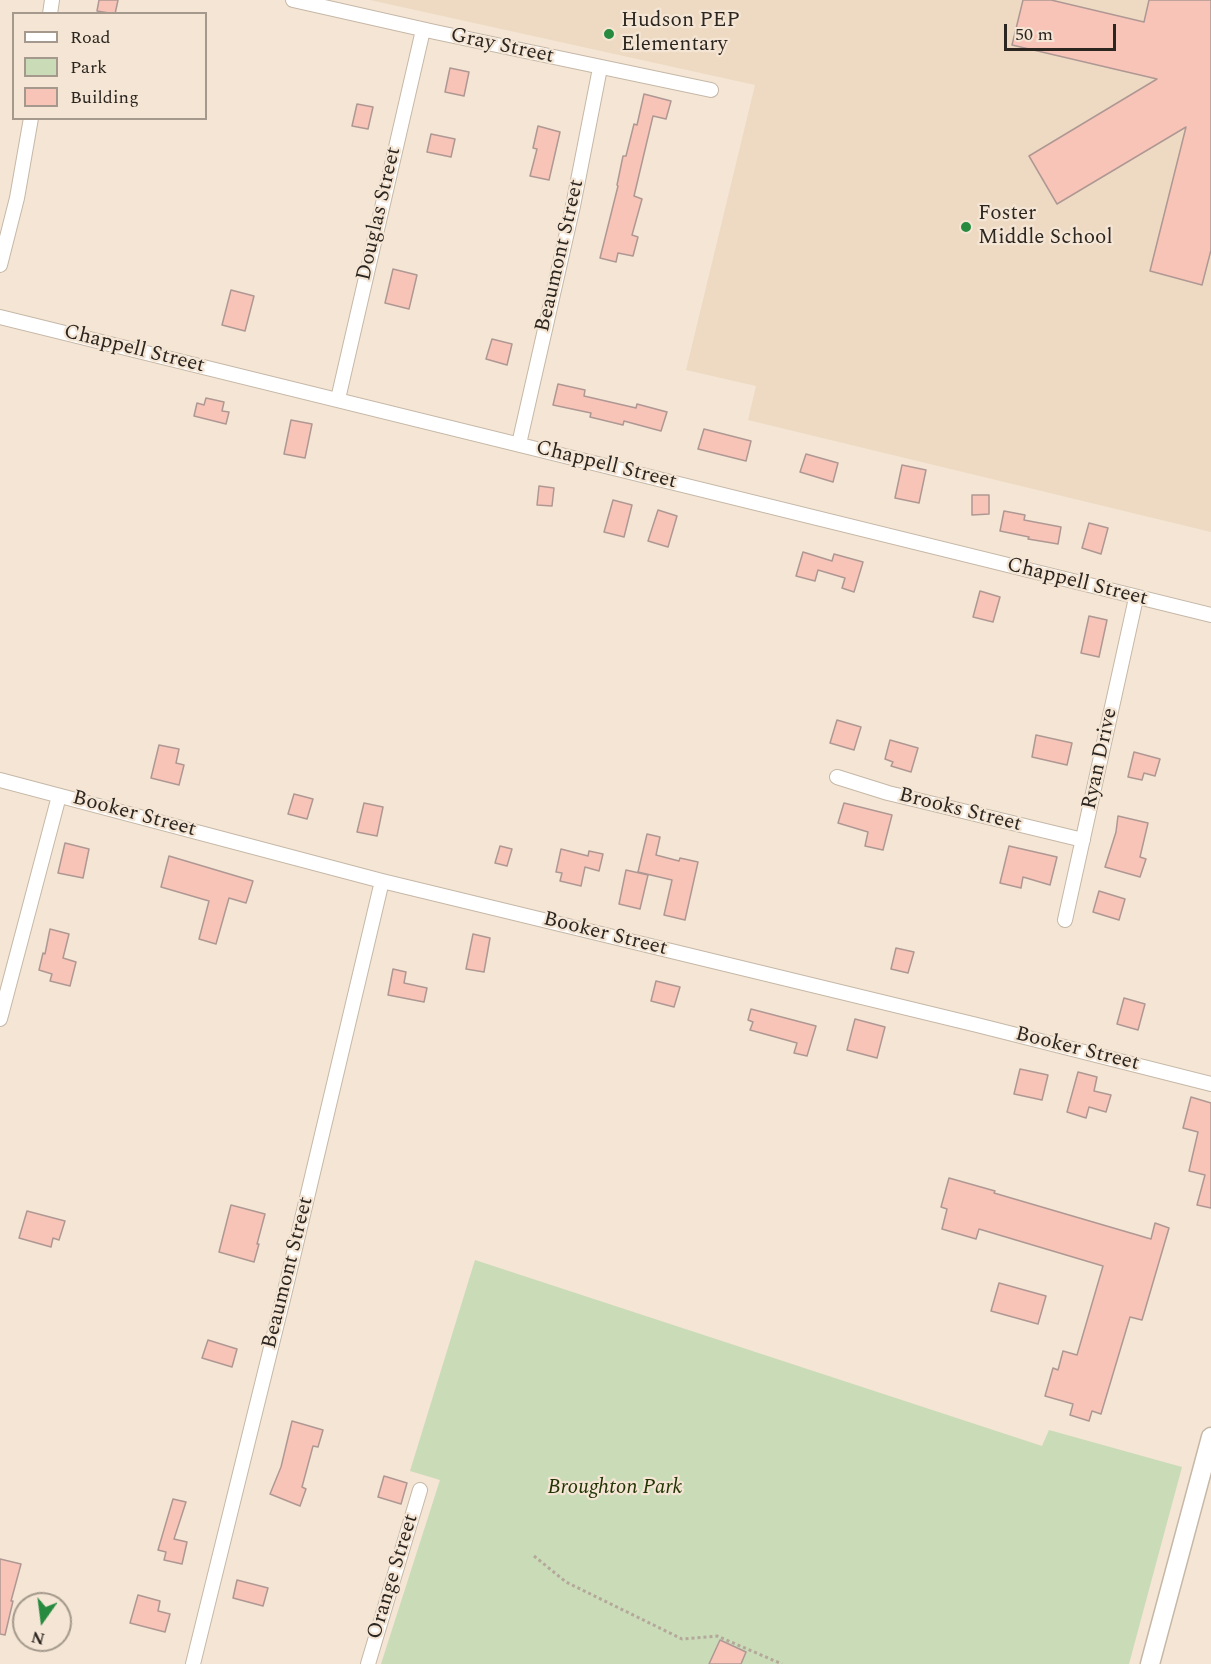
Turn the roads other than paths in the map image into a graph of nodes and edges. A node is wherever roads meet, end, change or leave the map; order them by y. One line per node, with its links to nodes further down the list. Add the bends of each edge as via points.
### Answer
1 (293, 0): 2 (street, Gray Street)
2 (423, 30): 3 (street, Gray Street); 8 (street, Douglas Street)
3 (600, 68): 4 (street, Gray Street); 9 (street, Beaumont Street)
4 (711, 90)
5 (31, 120): 6 (street)
6 (0, 266)
7 (0, 317): 8 (street, Chappell Street)
8 (338, 399): 9 (street, Chappell Street)
9 (519, 444): 10 (street, Chappell Street)
10 (1136, 598): 11 (street, Chappell Street); 15 (street, Ryan Drive)
11 (1211, 615)
12 (837, 777): 15 (street, Brooks Street)
13 (0, 780): 14 (street, Booker Street)
14 (59, 795): 16 (street, Booker Street); 18 (street)
15 (1083, 840): 17 (street, Ryan Drive)
16 (382, 881): 19 (street, Booker Street); 22 (street, Beaumont Street)
17 (1065, 920)
18 (0, 1019)
19 (1211, 1084)
20 (1211, 1437): 24 (street)
21 (420, 1490): 23 (street, Orange Street)
22 (193, 1664)
23 (368, 1664)
24 (1150, 1664)

